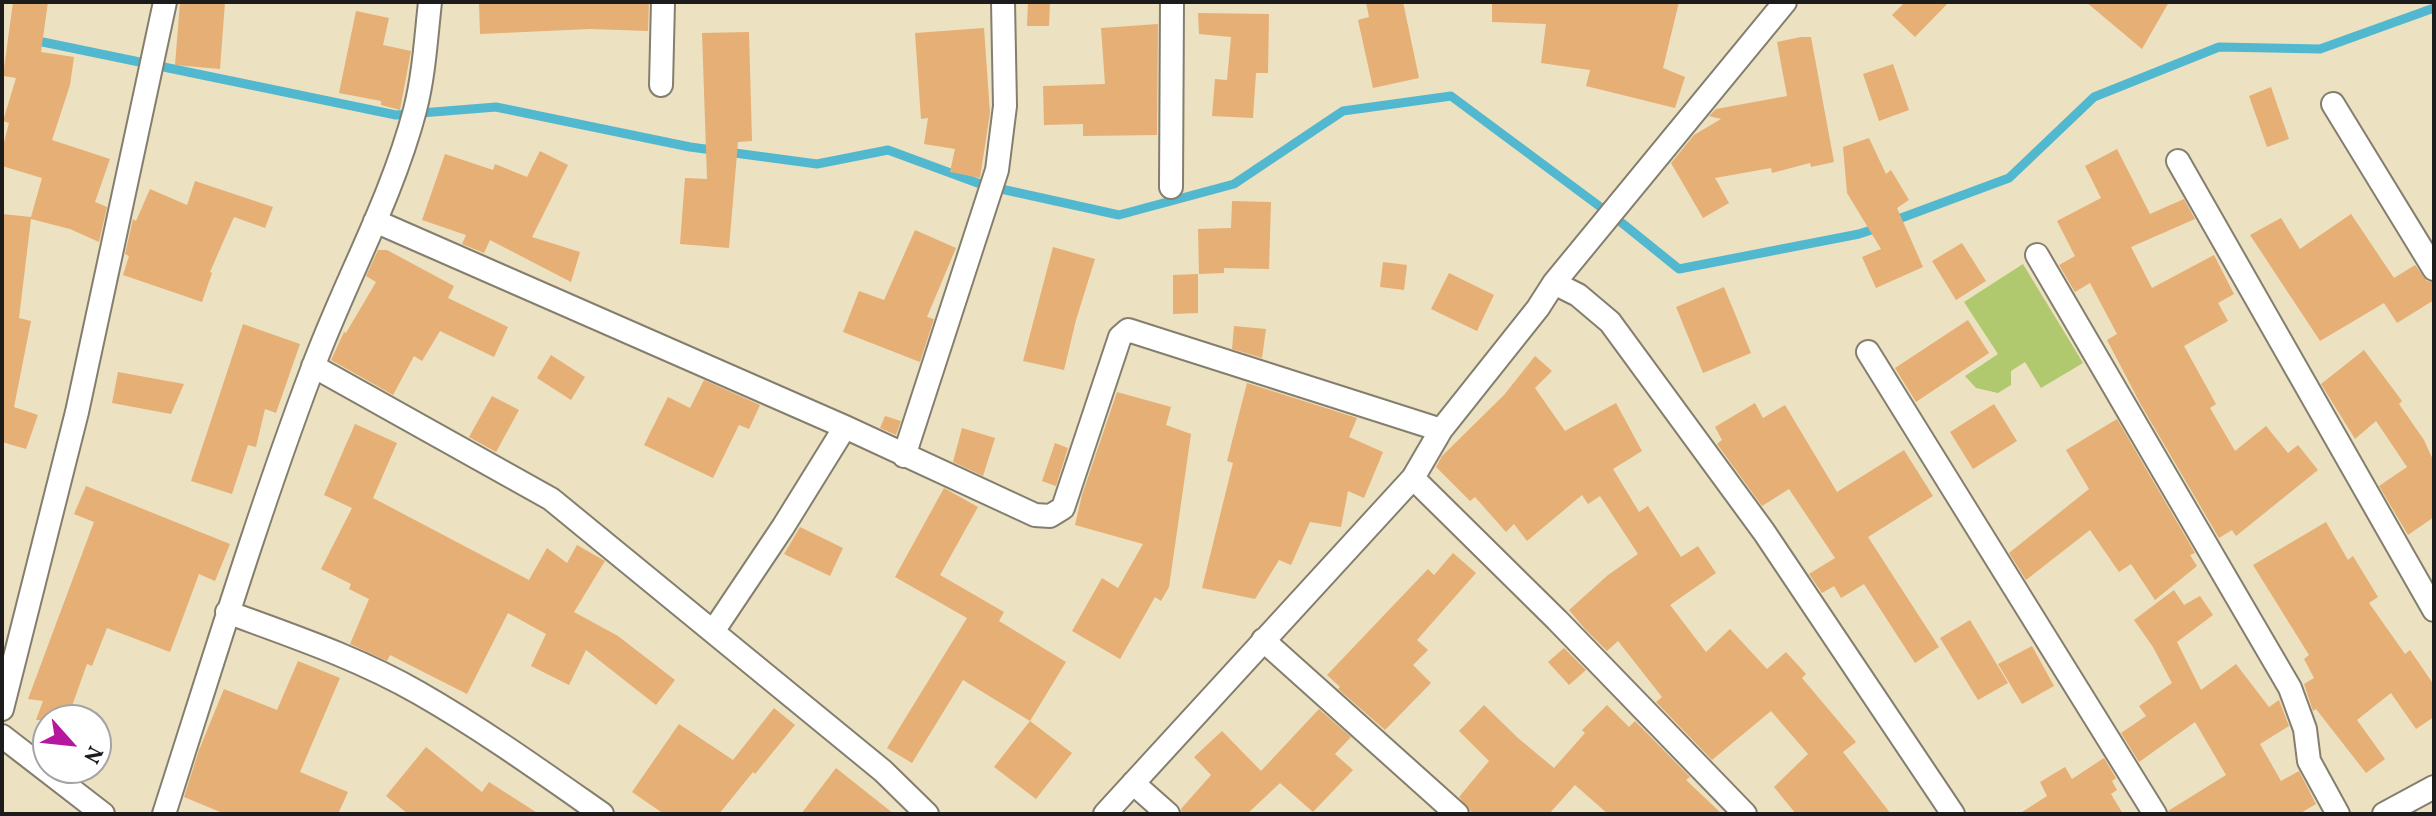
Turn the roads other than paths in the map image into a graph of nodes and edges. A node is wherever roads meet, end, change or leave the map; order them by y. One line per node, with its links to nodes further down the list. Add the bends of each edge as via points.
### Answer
1 (165, 2): 25 (street, via 77,412)
2 (430, 2): 11 (street, via 415,110)
3 (663, 2): 7 (street)
4 (1003, 2): 19 (street, via 1005,106 997,170)
5 (1172, 2): 10 (street)
6 (1785, 2): 14 (street)
7 (661, 85)
8 (2333, 104): 13 (street)
9 (2178, 161): 21 (street)
10 (1171, 187)
11 (375, 221): 16 (street); 17 (street)
12 (2037, 255): 39 (street, via 2290,688 2305,729 2309,761)
13 (2434, 269)
14 (1554, 283): 18 (street); 37 (street, via 1610,322 1764,532)
15 (1868, 352): 38 (street)
16 (313, 366): 22 (street); 23 (street, via 551,499)
17 (845, 427): 19 (street); 23 (street)
18 (1441, 430): 19 (street, via 1128,330 1120,337 1063,508 1050,516 1035,515); 20 (street)
19 (904, 456)
20 (1413, 478): 24 (street); 36 (street)
21 (2434, 610)
22 (227, 612): 30 (street); 31 (street, via 327,648 417,692)
23 (714, 630): 32 (street)
24 (1263, 640): 27 (street); 35 (street)
25 (2, 709)
26 (2, 736): 29 (street)
27 (1133, 783): 33 (street); 34 (street)
28 (2434, 787): 40 (street)
29 (103, 814)
30 (164, 814)
31 (602, 814)
32 (927, 814)
33 (1105, 814)
34 (1168, 814)
35 (1457, 814)
36 (1745, 814)
37 (1953, 814)
38 (2155, 814)
39 (2338, 814)
40 (2384, 814)

